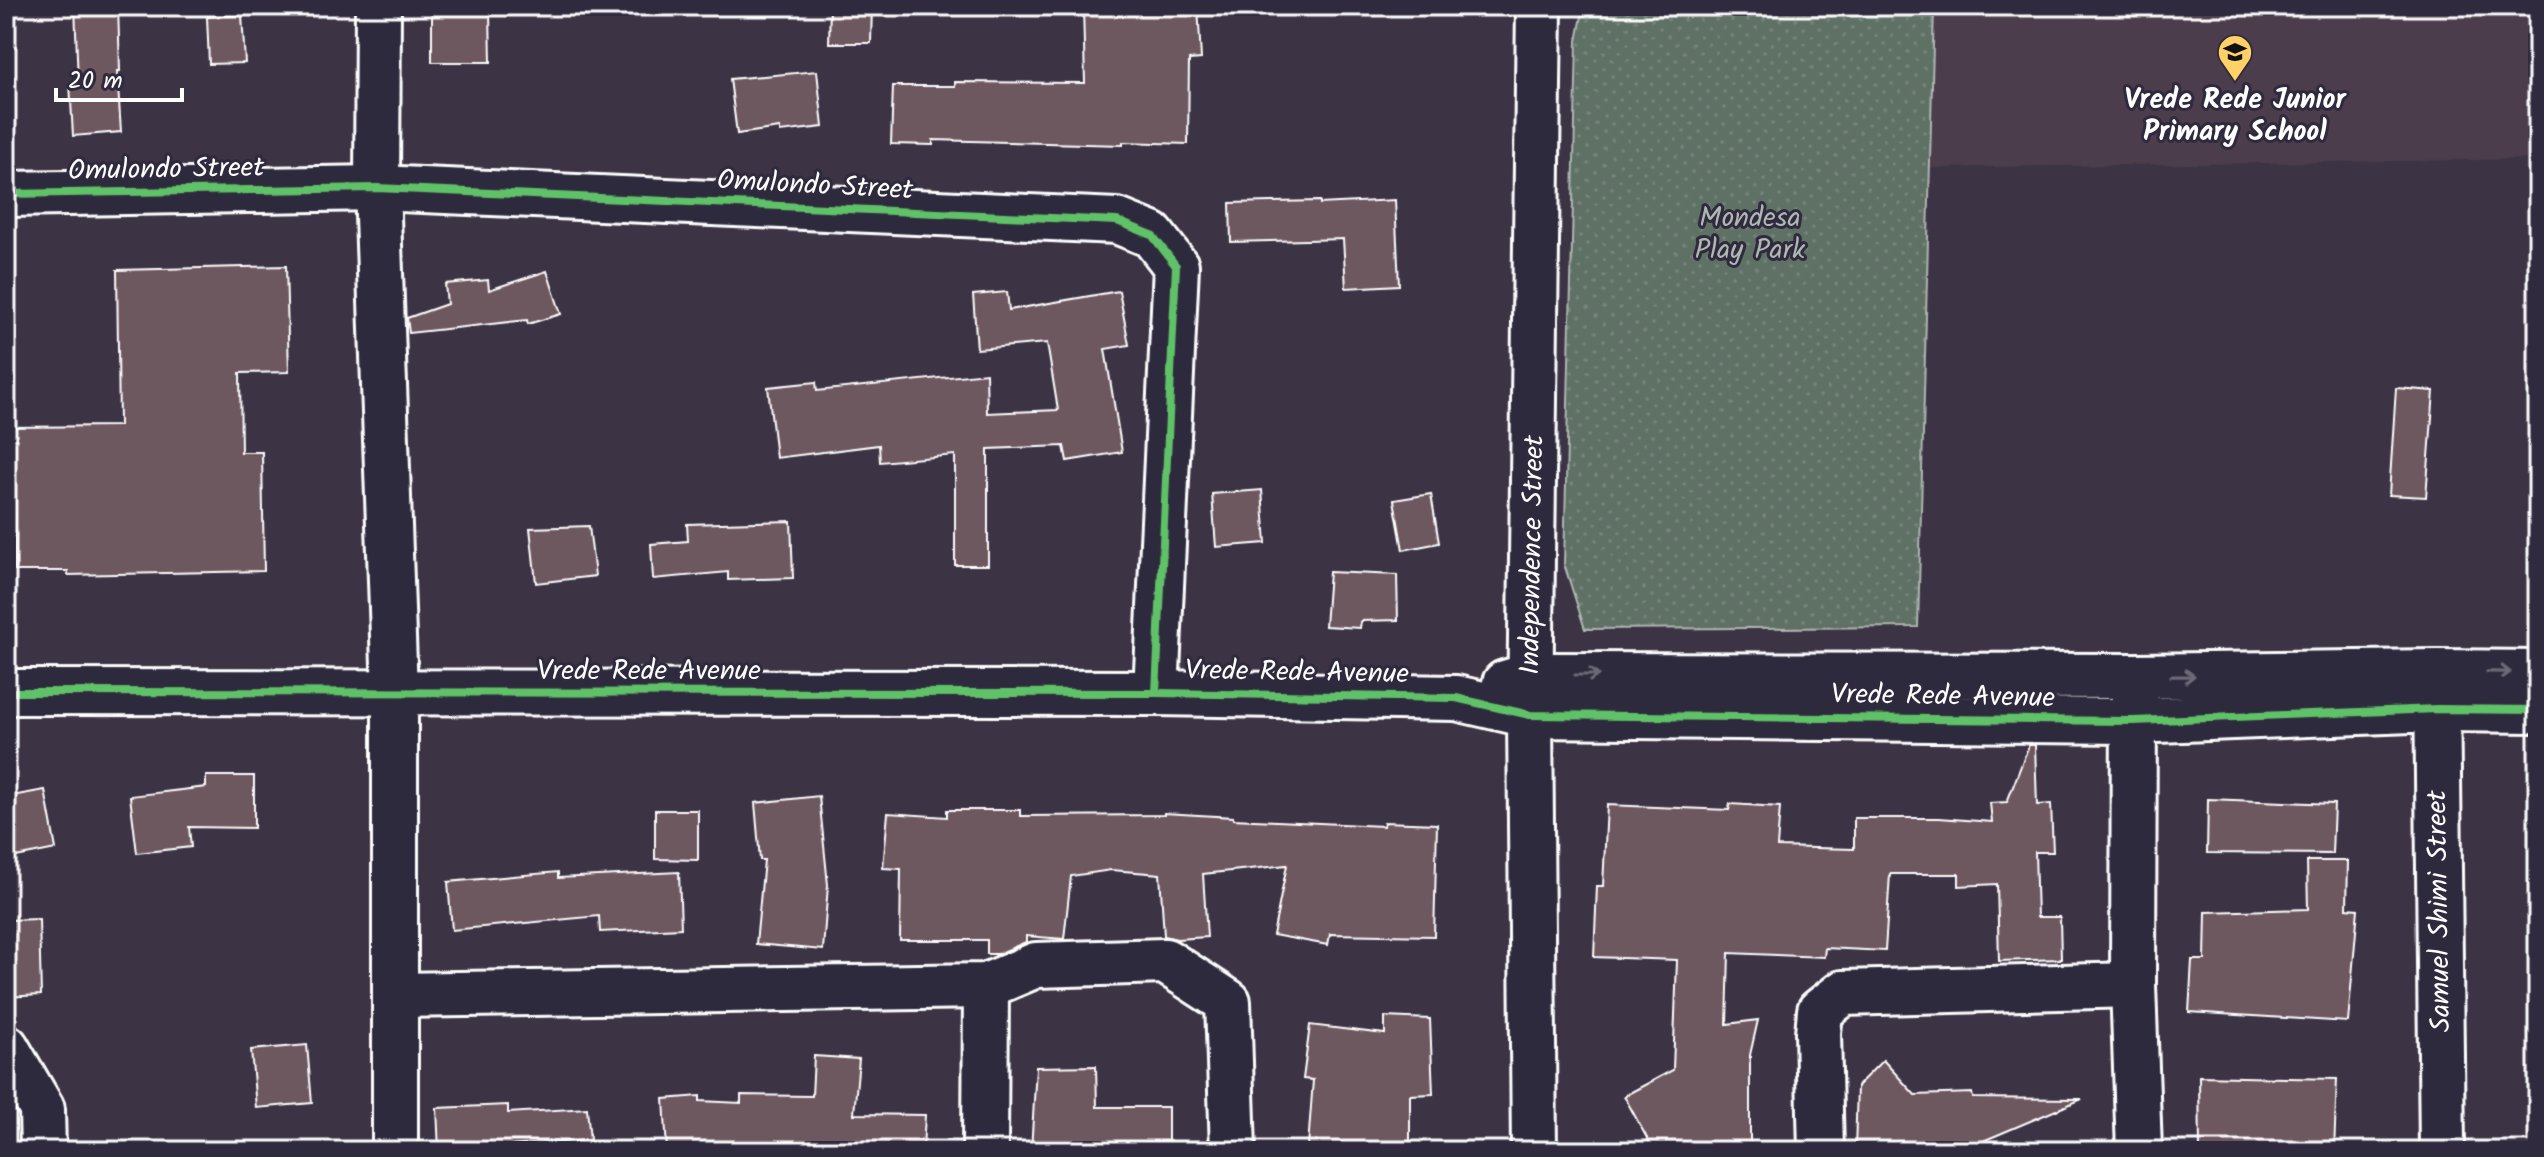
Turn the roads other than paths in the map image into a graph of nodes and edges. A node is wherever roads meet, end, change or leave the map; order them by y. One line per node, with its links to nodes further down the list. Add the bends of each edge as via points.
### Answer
1 (378, 6): 3 (street)
2 (1539, 6): 11 (street, Independence Street)
3 (377, 188): 4 (street, Omulondo Street); 9 (street); 10 (street, Omulondo Street, via 1117,221 1152,235 1176,266)
4 (6, 194)
5 (2538, 673): 7 (street, Vrede Rede Avenue, one-way to 5)
6 (2135, 676): 7 (street, Vrede Rede Avenue, one-way to 7); 11 (street, Vrede Rede Avenue, one-way to 6); 13 (street)
7 (2437, 690): 12 (street, Vrede Rede Avenue); 13 (street, Vrede Rede Avenue); 25 (street, Samuel Shimi Street)
8 (6, 692): 9 (street, Vrede Rede Avenue)
9 (395, 693): 10 (street, Vrede Rede Avenue); 16 (street)
10 (1156, 693): 11 (street, Vrede Rede Avenue)
11 (1531, 695): 13 (street, Vrede Rede Avenue); 22 (street, Independence Street)
12 (2538, 710)
13 (2133, 721): 14 (street)
14 (2133, 985): 23 (street, via 1843,993 1820,1011); 24 (street)
15 (986, 986): 16 (street); 20 (street); 21 (street, via 1036,965 1165,961 1228,1002)
16 (396, 995): 19 (street)
17 (6, 1047): 18 (street, via 42,1109)
18 (43, 1151)
19 (395, 1151)
20 (985, 1151)
21 (1233, 1151)
22 (1534, 1151)
23 (1821, 1151)
24 (2139, 1151)
25 (2442, 1151)

